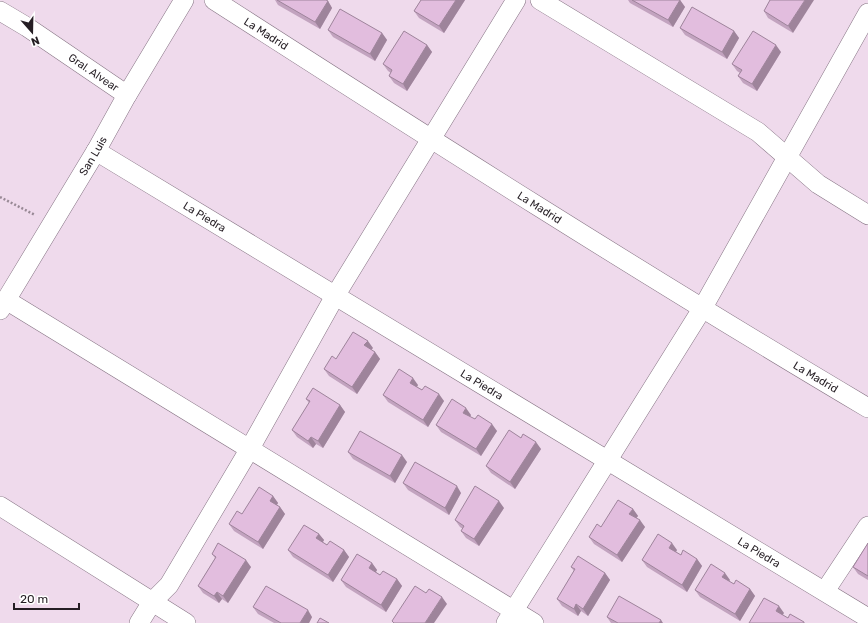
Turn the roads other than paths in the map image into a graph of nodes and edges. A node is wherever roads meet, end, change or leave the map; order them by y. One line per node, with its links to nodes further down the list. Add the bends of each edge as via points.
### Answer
1 (184, 0): 7 (street, San Luis)
2 (214, 0): 8 (street, La Madrid)
3 (516, 0): 8 (street)
4 (540, 0): 10 (street, via 758,132)
5 (0, 11): 7 (street, Gral. Alvear)
6 (868, 12): 10 (street)
7 (127, 95): 9 (street, San Luis)
8 (430, 138): 12 (street); 14 (street, La Madrid)
9 (96, 151): 12 (street, La Piedra); 13 (street, San Luis)
10 (787, 157): 11 (street, via 818,184); 14 (street)
11 (868, 215)
12 (335, 296): 16 (street); 17 (street, La Piedra)
13 (3, 305): 16 (street)
14 (702, 310): 15 (street, La Madrid); 17 (street)
15 (868, 408)
16 (249, 450): 21 (street, via 169,585); 22 (street)
17 (606, 460): 20 (street, La Piedra); 22 (street)
18 (0, 506): 21 (street)
19 (868, 526): 20 (street)
20 (825, 591): 23 (street, La Piedra)
21 (152, 602): 24 (street); 25 (street)
22 (510, 617): 26 (street)
23 (868, 618)
24 (139, 623)
25 (186, 623)
26 (534, 623)

